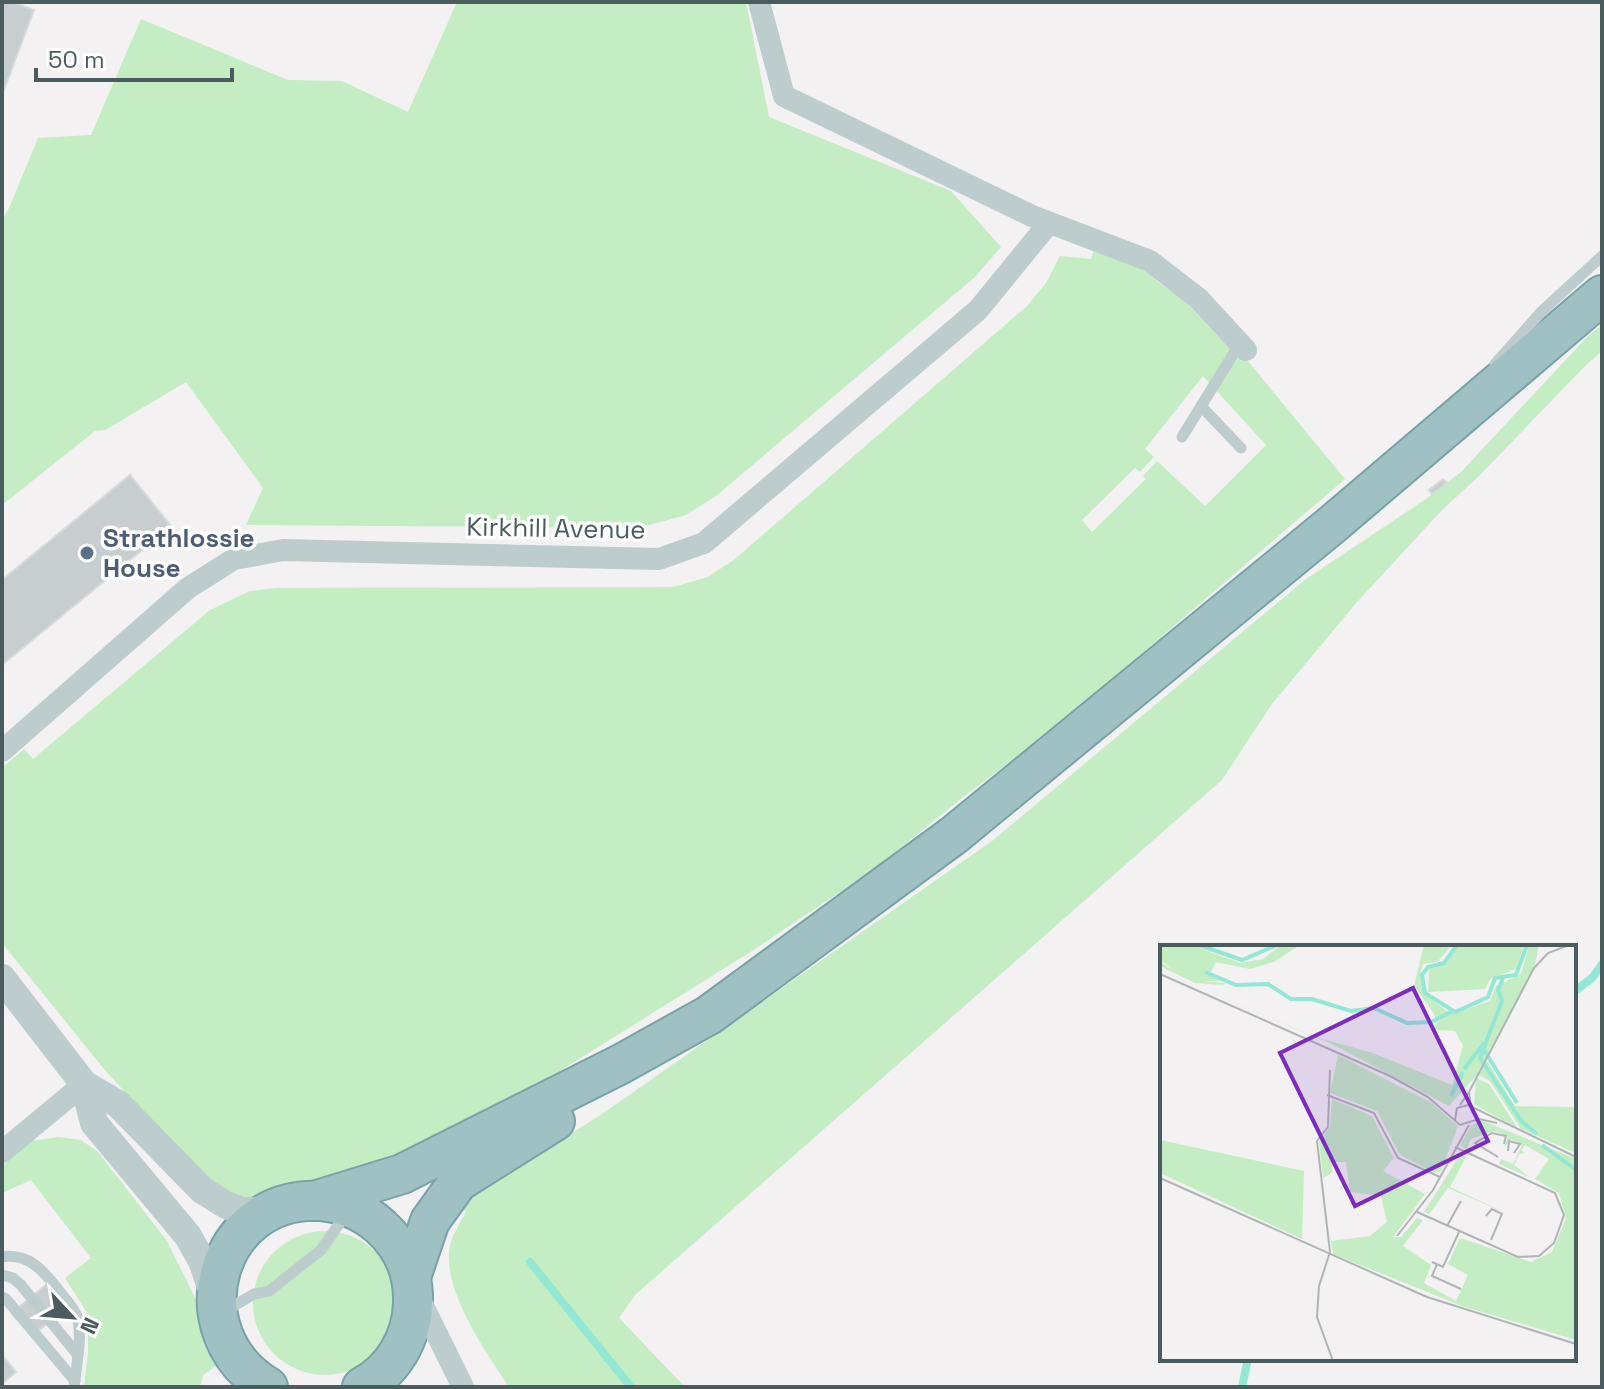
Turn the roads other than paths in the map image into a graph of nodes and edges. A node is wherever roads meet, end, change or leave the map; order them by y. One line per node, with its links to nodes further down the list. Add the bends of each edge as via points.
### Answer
1 (759, 2): 2 (street, via 784,96)
2 (1049, 223): 5 (street, via 1150,261 1199,299); 12 (street, Kirkhill Avenue, via 978,310 704,543 659,559 283,550 234,559 188,588)
3 (1602, 256): 6 (lane)
4 (1602, 295): 11 (highway)
5 (1243, 346): 8 (lane)
6 (1489, 370)
7 (1468, 394): 11 (lane)
8 (1201, 406): 9 (lane); 10 (lane)
9 (1182, 437)
10 (1241, 448)
11 (1415, 454): 14 (highway, via 954,835 709,1015)
12 (2, 751)
13 (2, 978): 15 (street)
14 (621, 1064): 17 (highway); 21 (highway, via 549,1126 458,1182 430,1221)
15 (84, 1084): 16 (street); 18 (street, via 118,1104 202,1190 243,1211); 23 (street, via 94,1123 188,1236)
16 (2, 1152)
17 (362, 1195): 18 (highway); 21 (highway, via 365,1215 399,1248); 23 (lane, via 321,1250 269,1291)
18 (270, 1211): 23 (highway, via 234,1242 220,1270)
19 (2, 1257): 24 (lane, via 21,1257 42,1270 75,1312)
20 (2, 1275): 24 (lane, via 21,1285)
21 (412, 1280): 28 (highway, via 413,1310 402,1347); 29 (street)
22 (2, 1297): 26 (lane)
23 (216, 1308): 25 (highway)
24 (77, 1354): 26 (lane)
25 (232, 1373): 27 (highway)
26 (74, 1384)
27 (268, 1387)
28 (362, 1387)
29 (463, 1387)

